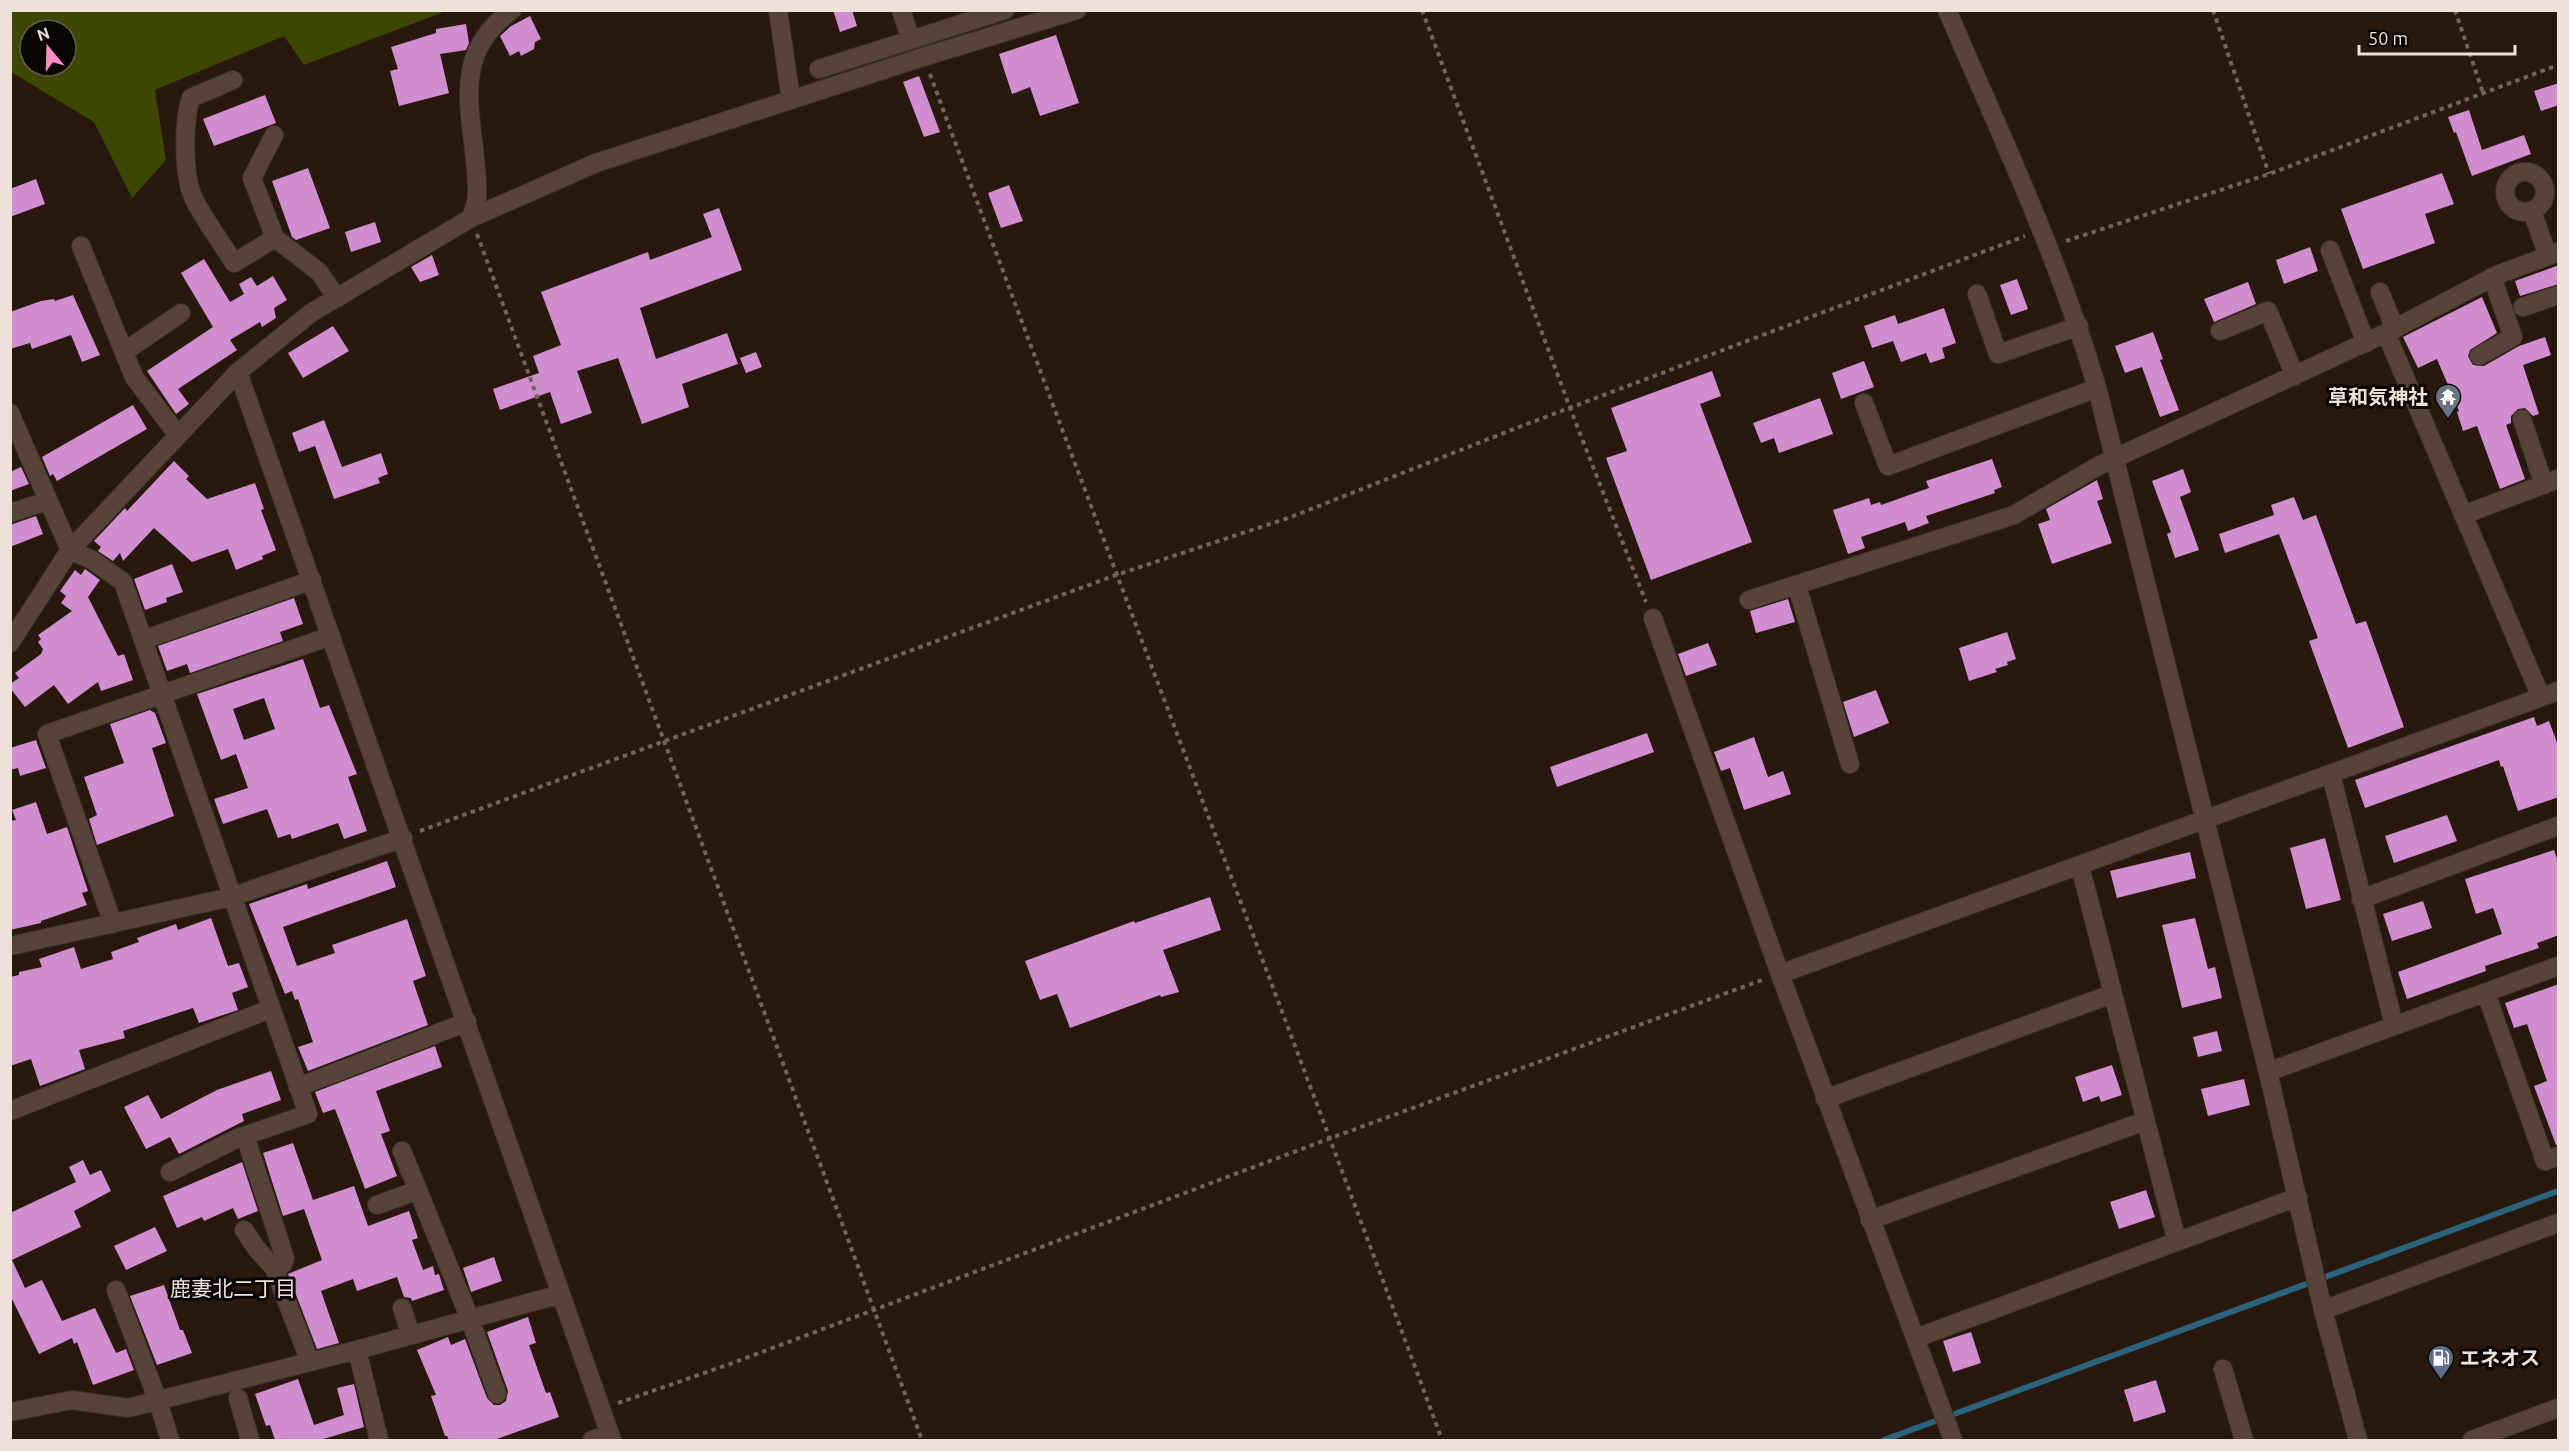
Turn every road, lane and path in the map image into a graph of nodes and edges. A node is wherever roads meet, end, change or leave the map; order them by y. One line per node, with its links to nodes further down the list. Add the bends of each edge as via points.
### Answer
1 (512, 10): 20 (street, via 495,23 479,45 470,82 469,116 478,198)
2 (778, 10): 16 (street)
3 (901, 10): 10 (street)
4 (1005, 10): 10 (street)
5 (1077, 10): 11 (street)
6 (1422, 10): 44 (path)
7 (1947, 10): 21 (street)
8 (2212, 10): 18 (path)
9 (2455, 10): 15 (path)
10 (911, 40): 13 (street)
11 (923, 57): 16 (street); 54 (path)
12 (2559, 65): 15 (path)
13 (819, 69)
14 (233, 80): 22 (street, via 191,98 187,108 184,146 193,197 234,262)
15 (2483, 93): 18 (path)
16 (791, 100): 20 (street, via 596,163)
17 (274, 135): 22 (street, via 252,178)
18 (2270, 174): 24 (path)
19 (2532, 211): 26 (street)
20 (471, 218): 31 (street); 65 (path)
21 (2042, 230): 24 (street); 44 (path)
22 (275, 238): 31 (street, via 320,272)
23 (81, 246): 38 (street)
24 (2048, 247): 34 (street)
25 (2330, 250): 37 (street)
26 (2553, 254): 27 (street)
27 (2493, 277): 36 (street); 39 (street, via 2512,337)
28 (2380, 292): 36 (street)
29 (1977, 294): 34 (street, via 1998,354)
30 (2559, 295): 32 (street)
31 (337, 298): 40 (street, via 311,313)
32 (2523, 307)
33 (181, 313): 38 (street)
34 (2079, 326): 42 (street)
35 (2220, 331): 41 (street, via 2268,311)
36 (2391, 331): 37 (street); 52 (street)
37 (2366, 343): 41 (street)
38 (124, 352): 47 (street, via 134,377)
39 (2479, 356)
40 (238, 372): 47 (street); 55 (street)
41 (2295, 376): 48 (street)
42 (2097, 388): 43 (street, via 1888,466); 48 (street)
43 (1864, 403)
44 (1570, 408): 54 (path, via 1292,517); 58 (path)
45 (10, 414): 50 (street)
46 (2522, 419): 49 (street)
47 (177, 434): 53 (street)
48 (2116, 458): 56 (street, via 2014,515); 68 (street)
49 (2551, 482): 52 (street)
50 (47, 501): 51 (street); 53 (street)
51 (10, 513)
52 (2463, 515): 64 (street)
53 (70, 550): 60 (street, via 123,582); 61 (street)
54 (1116, 575): 65 (path); 89 (path)
55 (312, 580): 59 (street); 60 (street)
56 (1797, 586): 57 (street); 66 (street)
57 (1749, 600)
58 (1653, 618): 77 (street)
59 (331, 636): 63 (street); 70 (street)
60 (143, 640): 63 (street)
61 (10, 643)
62 (2559, 691): 64 (street)
63 (162, 695): 72 (street); 74 (street, via 47,734)
64 (2541, 698): 67 (street)
65 (664, 742): 70 (path); 105 (path)
66 (1850, 764)
67 (2331, 774): 68 (street); 73 (street)
68 (2205, 820): 71 (street); 83 (street)
69 (2559, 826): 73 (street)
70 (403, 838): 72 (street); 81 (street)
71 (2080, 866): 77 (street); 79 (street)
72 (231, 897): 74 (street); 80 (street)
73 (2361, 899): 82 (street)
74 (113, 924): 75 (street)
75 (10, 946)
76 (2559, 966): 78 (street)
77 (1779, 974): 85 (street); 89 (path)
78 (2486, 993): 82 (street); 91 (street, via 2545,1161)
79 (2112, 994): 85 (street); 87 (street)
80 (270, 1009): 84 (street); 86 (street)
81 (467, 1022): 84 (street); 102 (street)
82 (2394, 1025): 83 (street)
83 (2268, 1072): 94 (street)
84 (298, 1087): 88 (street, via 308,1114)
85 (1825, 1099): 96 (street)
86 (10, 1111)
87 (2145, 1121): 96 (street); 99 (street)
88 (245, 1136): 92 (street); 100 (street, via 285,1258 283,1264)
89 (1331, 1138): 105 (path); 125 (path)
90 (402, 1151): 93 (street)
91 (2559, 1156)
92 (170, 1172)
93 (418, 1190): 95 (street); 106 (street)
94 (2298, 1197): 99 (street); 103 (street)
95 (377, 1205)
96 (1870, 1220): 108 (street)
97 (2559, 1223): 103 (street)
98 (244, 1230): 100 (street)
99 (2176, 1242): 108 (street)
100 (274, 1268): 110 (street)
101 (116, 1290): 114 (street)
102 (561, 1294): 106 (street); 115 (street)
103 (2321, 1302): 127 (street)
104 (402, 1308): 107 (street)
105 (874, 1311): 115 (path); 124 (path)
106 (470, 1319): 107 (street); 112 (street)
107 (411, 1335): 109 (street)
108 (1916, 1338): 118 (street)
109 (357, 1350): 110 (street); 122 (street)
110 (310, 1362): 114 (street)
111 (2223, 1369): 126 (street)
112 (497, 1394)
113 (238, 1398): 121 (street)
114 (158, 1401): 117 (street, via 128,1408 72,1400); 120 (street)
115 (602, 1408): 119 (street)
116 (2559, 1408): 128 (street)
117 (10, 1412)
118 (1951, 1436)
119 (611, 1437): 123 (street)
120 (170, 1440)
121 (250, 1440)
122 (379, 1440)
123 (592, 1440)
124 (922, 1440)
125 (1442, 1440)
126 (2244, 1440)
127 (2358, 1440)
128 (2472, 1440)

